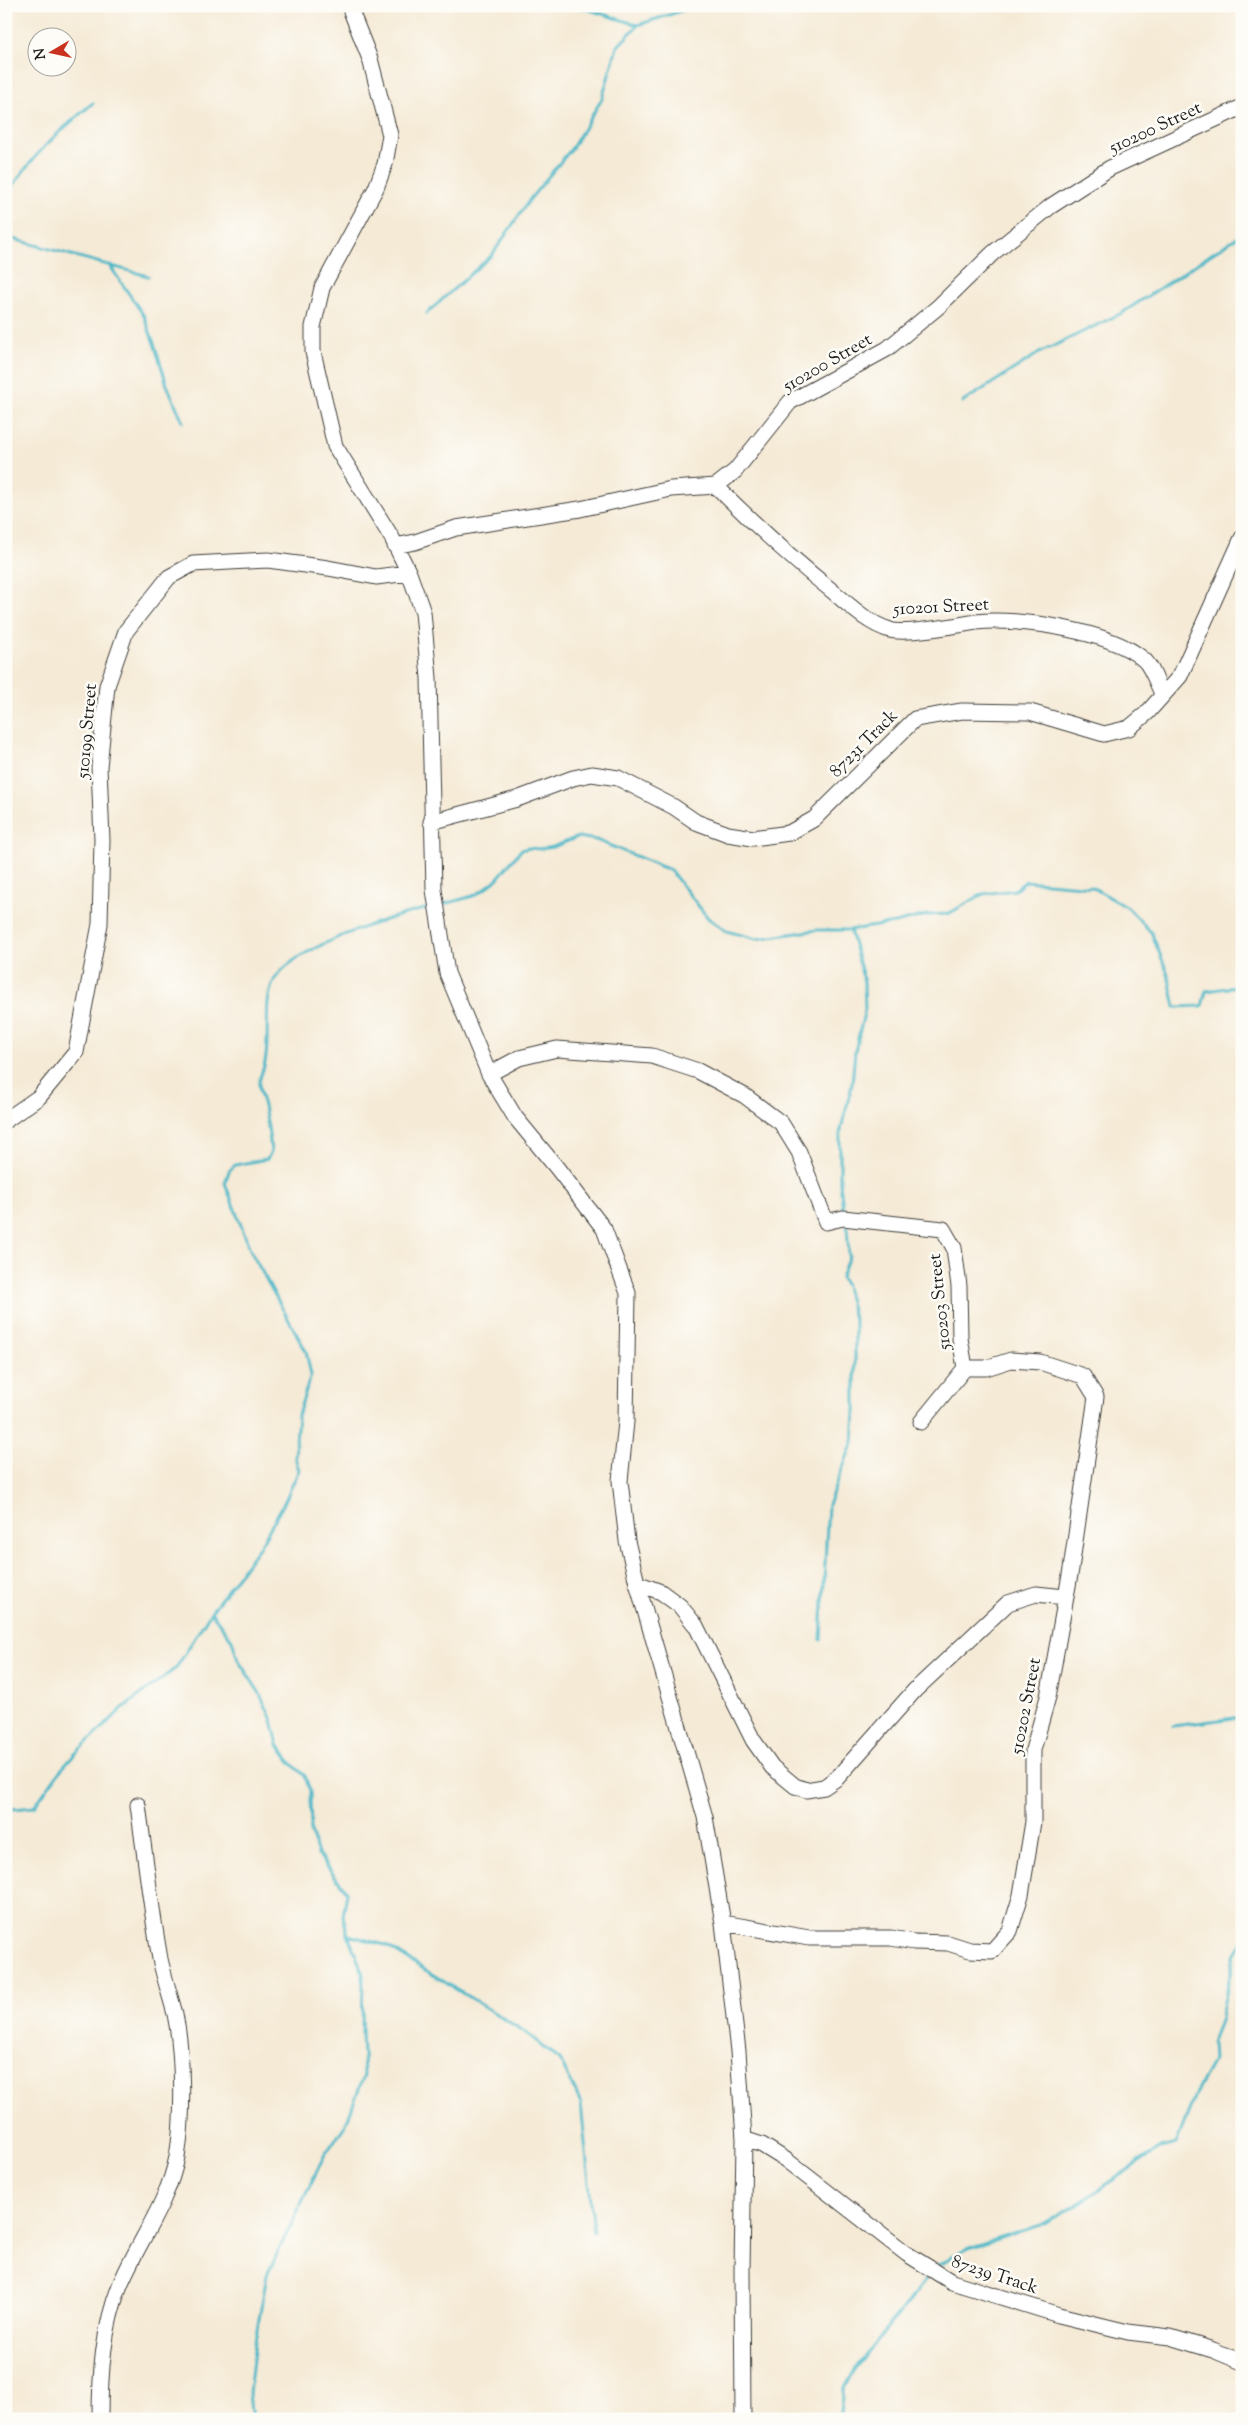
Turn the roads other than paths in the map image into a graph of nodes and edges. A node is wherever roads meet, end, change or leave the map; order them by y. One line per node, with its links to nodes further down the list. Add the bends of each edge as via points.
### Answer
1 (349, 6): 5 (street, via 370,59 390,135 386,164 376,188 322,288 313,327 313,352 335,446)
2 (1242, 107): 3 (street, 510200 Street, via 1110,168 1051,206 993,253 938,307 887,349 790,402 735,471)
3 (716, 486): 5 (street, via 671,489 580,510 456,528); 7 (street, 510201 Street, via 772,542 865,617 891,631 983,621 1035,622 1126,648 1145,660)
4 (1242, 538): 7 (street, 87231 Track, via 1180,676)
5 (395, 546): 6 (street)
6 (410, 573): 8 (street, via 423,612 427,659); 10 (street, 510199 Street, via 376,578 268,560 193,564 169,577 126,631 107,686 99,767 102,840 100,924 76,1052 39,1097)
7 (1163, 695): 8 (street, 87231 Track, via 1129,728 1104,734 1030,712 962,712 915,719 814,819 789,833 753,838 728,834 696,822 618,778 592,774 517,799)
8 (431, 822): 9 (street, via 434,890 447,973)
9 (489, 1074): 11 (street, 510203 Street, via 519,1058 557,1049 595,1050 652,1056 698,1071 745,1096 781,1123 799,1152 826,1222 843,1218 942,1229 954,1248); 13 (street, via 515,1117 604,1229 628,1293 626,1422 620,1481 627,1541)
10 (6, 1120)
11 (965, 1368): 12 (street, 510203 Street); 14 (street, 510202 Street, via 986,1368 1011,1360 1040,1362 1083,1376 1096,1397)
12 (921, 1422)
13 (637, 1583): 14 (street, via 661,1592 680,1606 696,1626 753,1740 772,1766 795,1786 806,1790 824,1787 837,1778 915,1690 1008,1603 1036,1594); 16 (street, via 705,1817)
14 (1065, 1597): 16 (street, 510202 Street, via 1048,1697 1033,1750 1033,1822 1021,1895 1010,1931 992,1951 891,1938 809,1938)
15 (138, 1805): 19 (street, via 160,1960 175,2016 181,2076 180,2129 176,2159 165,2195 120,2284 109,2317 100,2369)
16 (723, 1923): 17 (street, via 738,2051)
17 (744, 2139): 18 (street, 87239 Track, via 762,2145 786,2160 907,2254 952,2282 1059,2315 1128,2332 1170,2337); 20 (street)
18 (1242, 2362)
19 (100, 2419)
20 (743, 2419)

